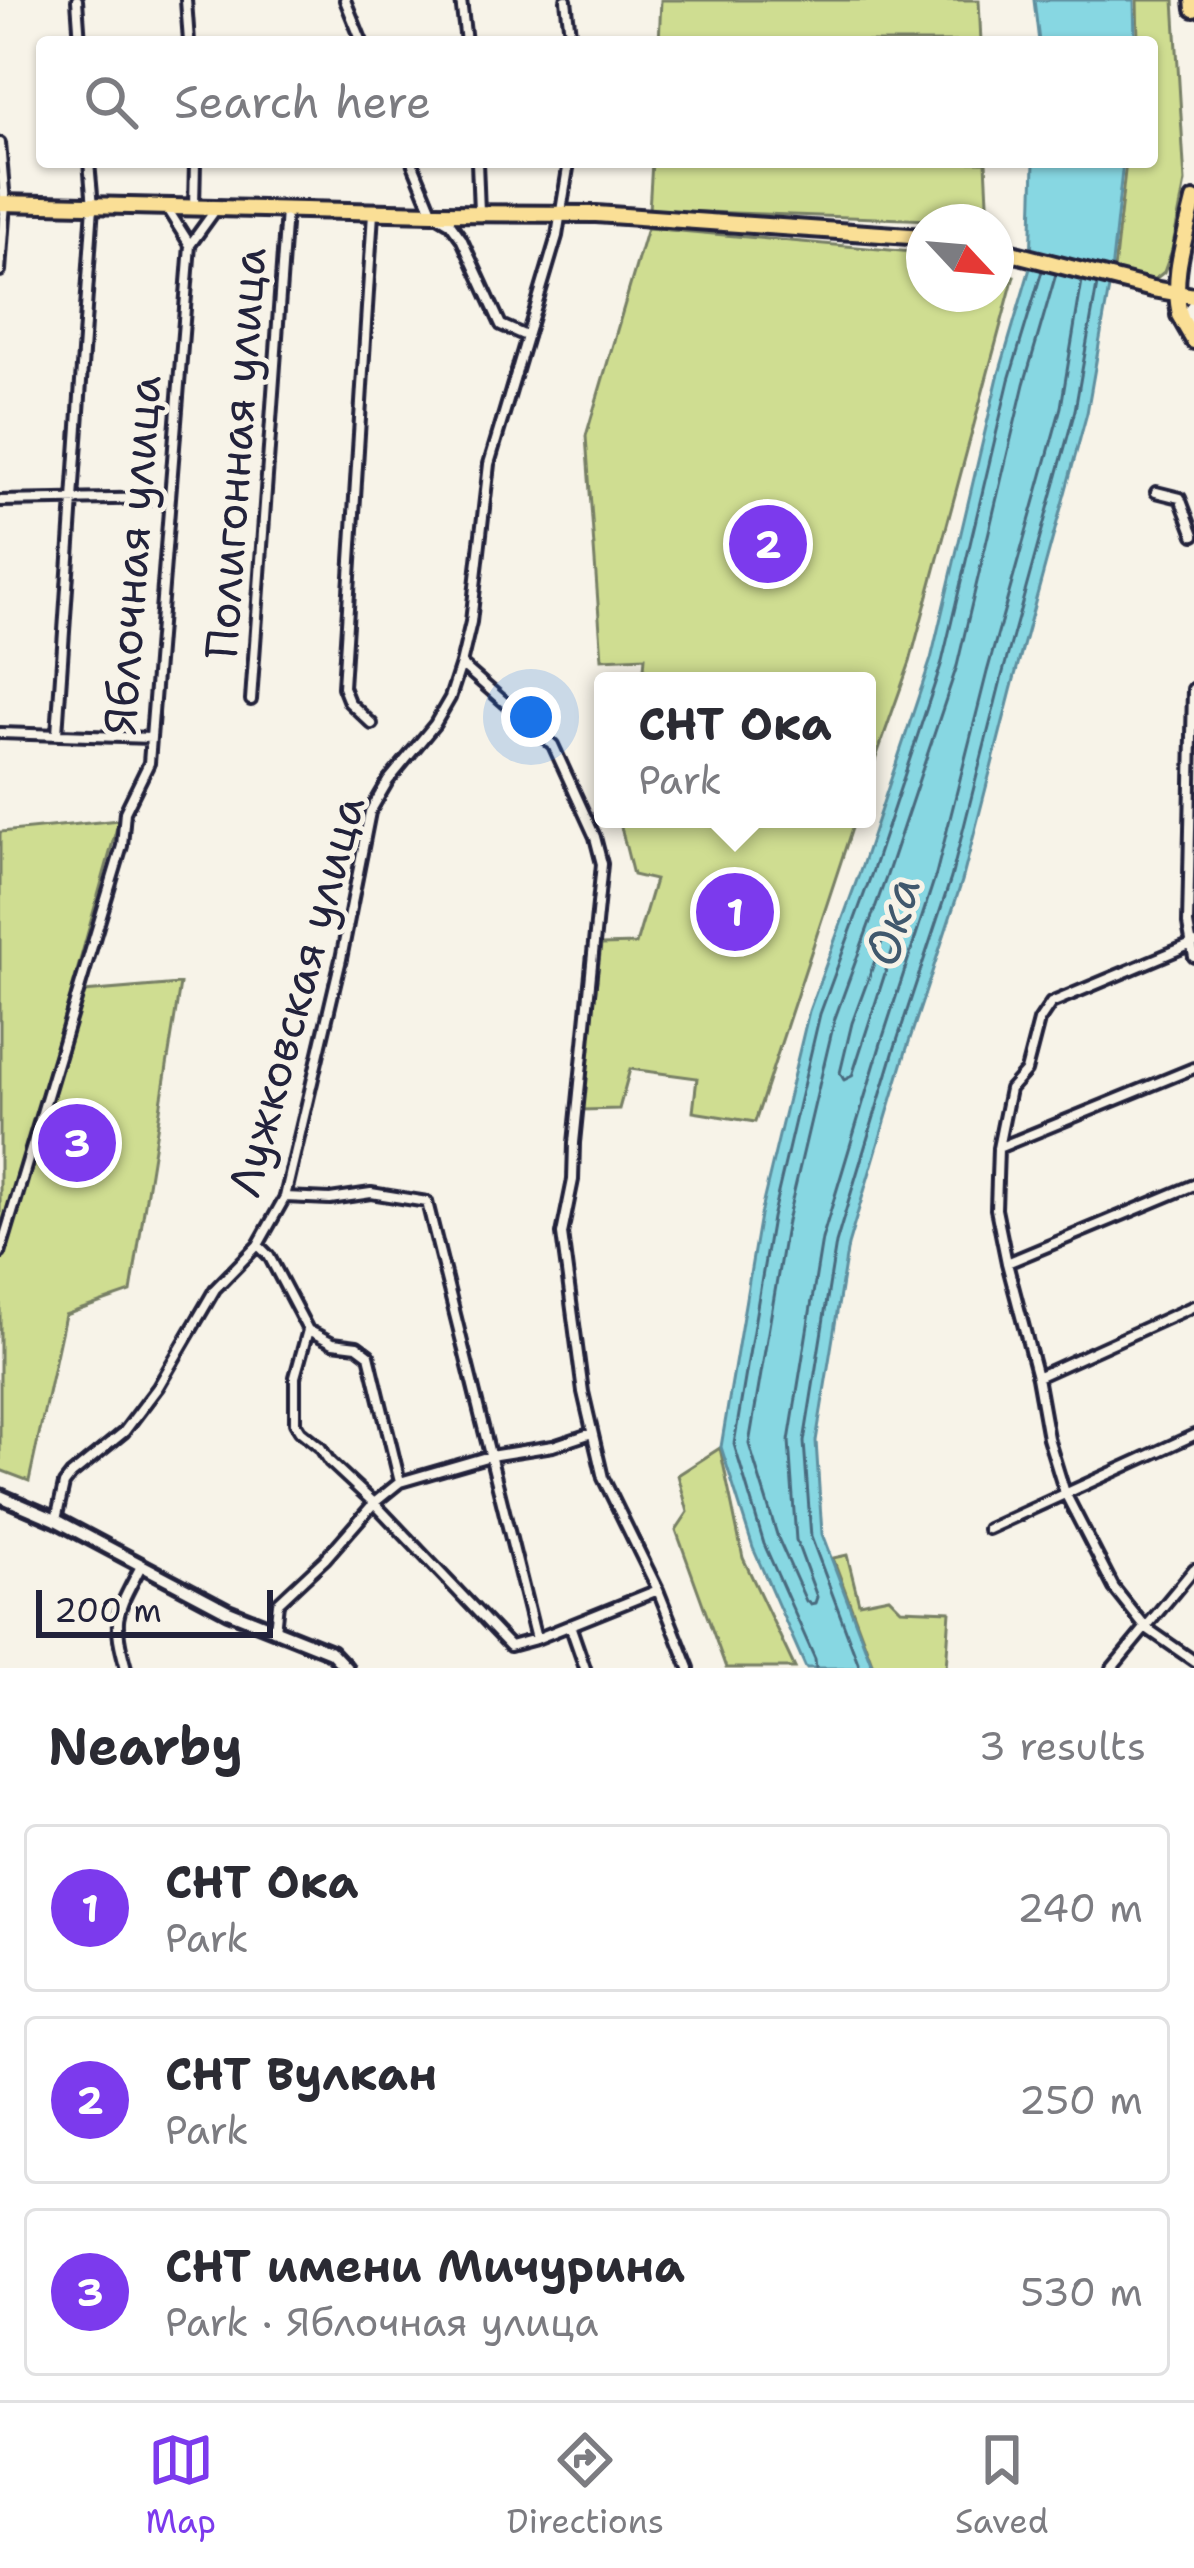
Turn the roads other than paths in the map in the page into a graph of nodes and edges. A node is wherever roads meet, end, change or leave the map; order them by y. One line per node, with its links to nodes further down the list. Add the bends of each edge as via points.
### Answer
1 (76, 0): 8 (street)
2 (186, 0): 9 (street)
3 (345, 0): 10 (street)
4 (461, 0): 11 (street)
5 (566, 0): 12 (street)
6 (1193, 0): 7 (highway)
7 (1194, 9)
8 (79, 36)
9 (189, 36)
10 (360, 36)
11 (465, 36)
12 (570, 36)
13 (0, 143): 20 (street)
14 (90, 168): 21 (street)
15 (195, 168): 23 (street)
16 (415, 168): 27 (street)
17 (477, 168): 28 (street)
18 (568, 168): 29 (street, Лужковская улица)
19 (1194, 200): 33 (highway)
20 (3, 203): 21 (highway); 34 (street)
21 (93, 206): 22 (highway); 43 (street)
22 (166, 207): 23 (highway); 31 (street)
23 (194, 207): 24 (highway)
24 (217, 208): 25 (highway); 31 (street)
25 (286, 210): 26 (highway); 48 (street, Полигонная улица)
26 (373, 212): 27 (highway); 49 (street, via 343,687)
27 (434, 213): 28 (highway); 39 (street, via 460,238 501,325)
28 (479, 213): 29 (highway)
29 (563, 213): 30 (highway); 39 (street, Лужковская улица)
30 (906, 236)
31 (190, 245): 42 (street, Яблочная улица)
32 (1014, 254): 35 (highway)
33 (1181, 254): 35 (highway, via 1167,285); 36 (highway)
34 (0, 271)
35 (1150, 288): 36 (highway); 38 (highway)
36 (1176, 294): 37 (highway); 38 (highway)
37 (1194, 301): 40 (main road, via 1186,319)
38 (1181, 318): 40 (highway)
39 (526, 335): 46 (street, Лужковская улица, via 489,464)
40 (1192, 341)
41 (1156, 492): 45 (street, via 1180,498)
42 (168, 498): 43 (street); 52 (street, Яблочная улица)
43 (72, 500): 44 (street); 51 (street)
44 (0, 501)
45 (1194, 535)
46 (461, 664): 58 (street, Лужковская улица, via 435,724 370,812); 65 (street, via 554,745 602,864 562,1234)
47 (1193, 688): 53 (street)
48 (250, 700)
49 (372, 724)
50 (0, 734): 51 (street)
51 (57, 734): 52 (street)
52 (151, 738): 60 (street, Яблочная улица)
53 (1192, 944): 54 (street); 56 (street, via 1051,1004 1026,1071 1010,1089)
54 (1194, 957)
55 (1194, 1068): 56 (street)
56 (998, 1148): 61 (street, via 996,1209)
57 (1194, 1186): 61 (street)
58 (285, 1197): 59 (street, Лужковская улица); 67 (street, via 370,1193 428,1202)
59 (258, 1245): 63 (street); 72 (street, Лужковская улица, via 215,1289 124,1432 71,1474)
60 (0, 1253)
61 (1007, 1263): 64 (street)
62 (1194, 1306): 64 (street)
63 (308, 1330): 68 (street, via 369,1354); 71 (street, via 295,1377 295,1423)
64 (1037, 1377): 69 (street)
65 (592, 1433): 67 (street); 76 (street, via 603,1478)
66 (1194, 1435): 69 (street)
67 (490, 1456): 68 (street); 80 (street)
68 (400, 1482): 71 (street)
69 (1065, 1493): 73 (street); 78 (street, via 1114,1588)
70 (0, 1496): 72 (street)
71 (374, 1503): 79 (street, via 278,1603); 80 (street, via 510,1646)
72 (56, 1520): 74 (street)
73 (988, 1529)
74 (142, 1564): 79 (street); 82 (street, via 117,1612)
75 (1194, 1569): 78 (street)
76 (658, 1590): 77 (street); 85 (street)
77 (570, 1625): 80 (street); 84 (street)
78 (1145, 1628): 81 (street); 86 (street)
79 (275, 1630): 83 (street, via 331,1652)
80 (536, 1639)
81 (1194, 1661)
82 (126, 1668)
83 (346, 1668)
84 (586, 1668)
85 (689, 1668)
86 (1112, 1668)

